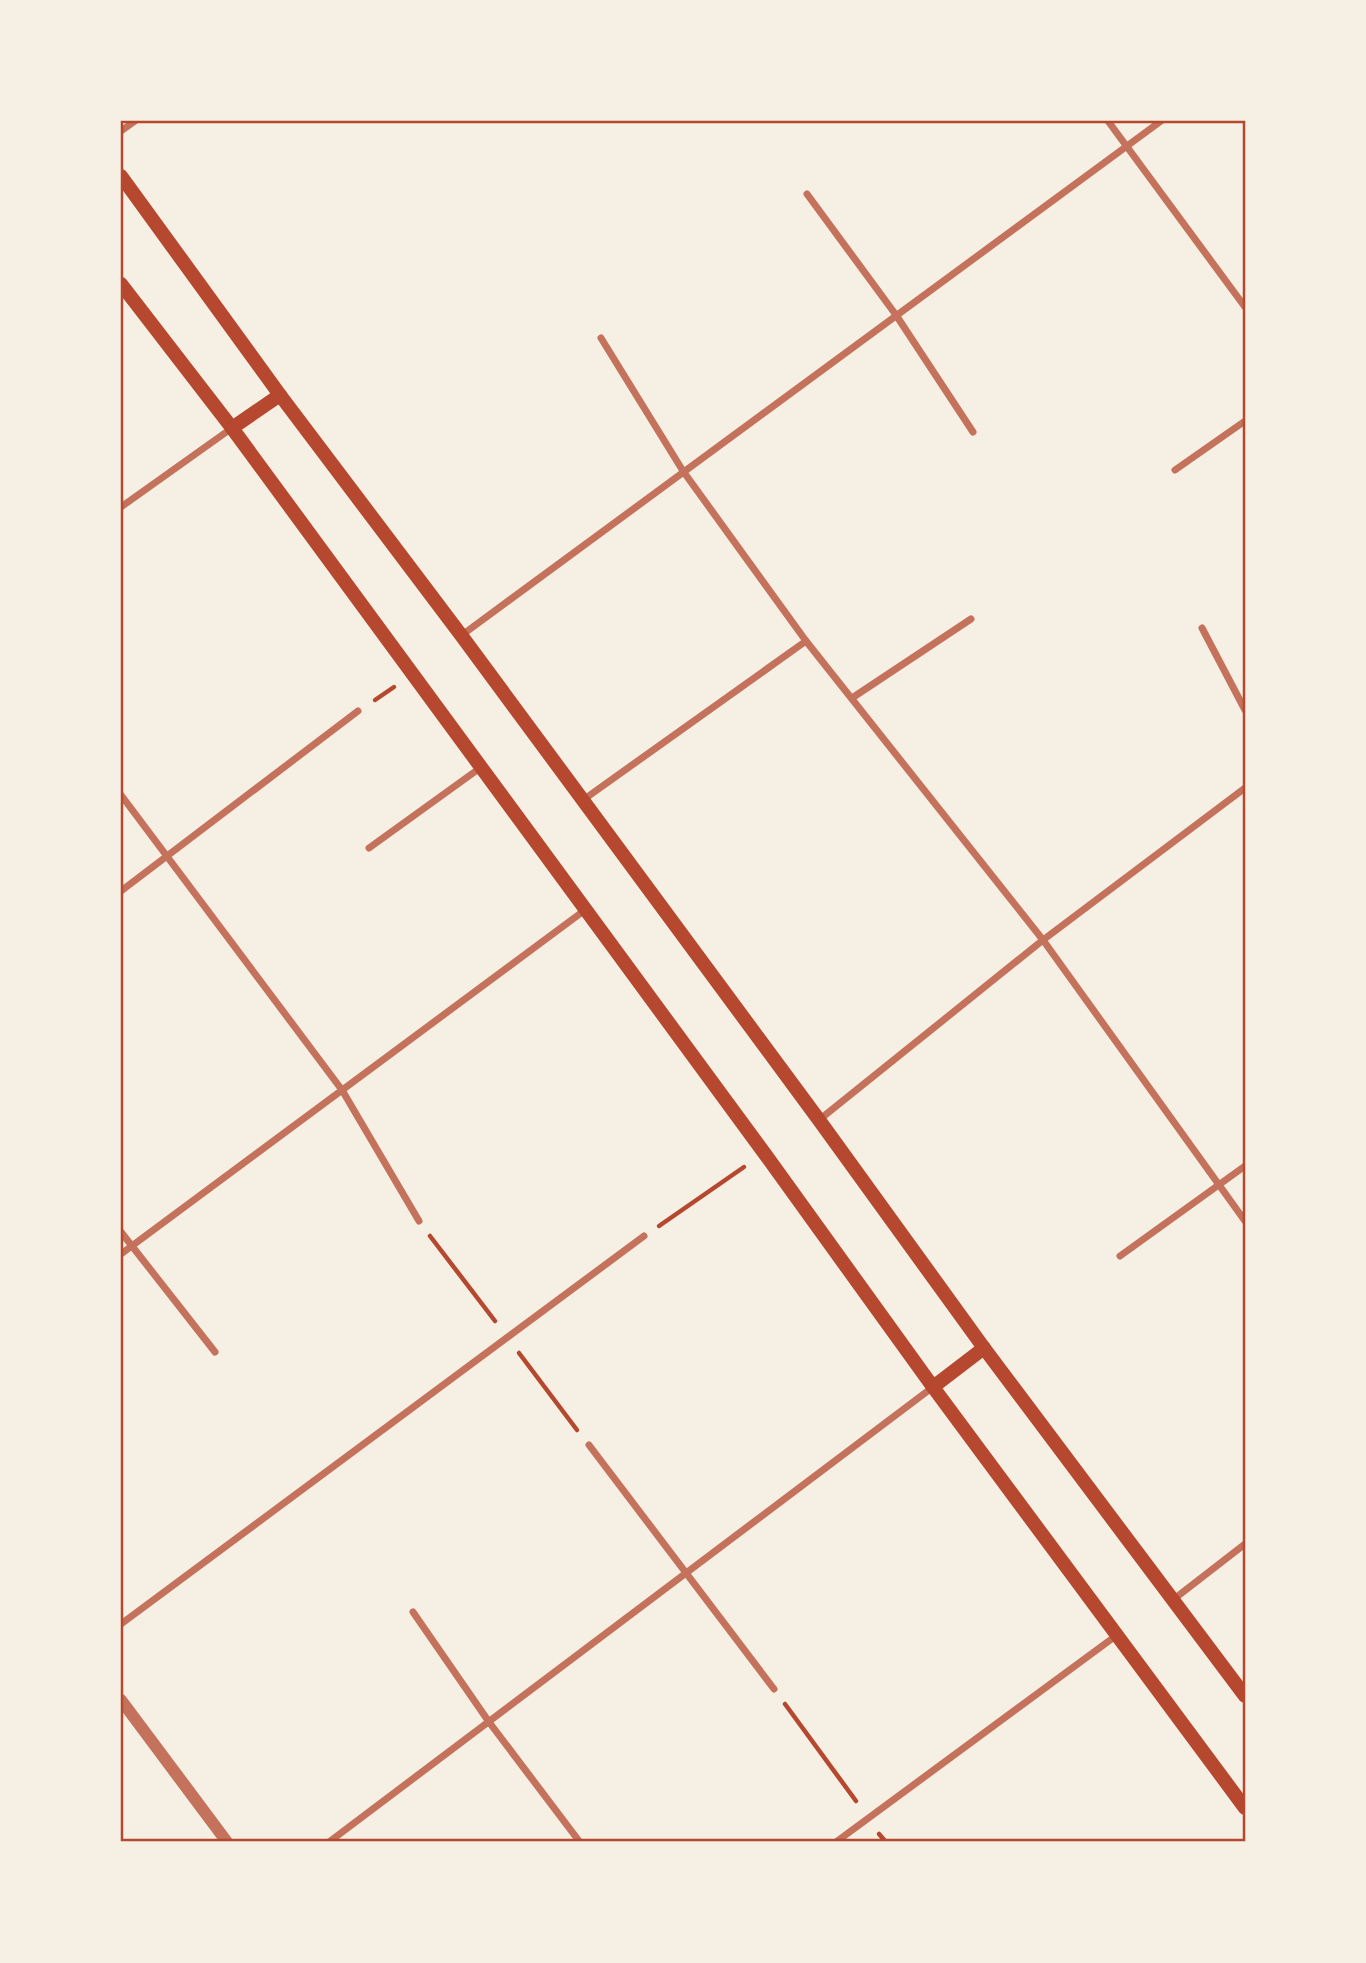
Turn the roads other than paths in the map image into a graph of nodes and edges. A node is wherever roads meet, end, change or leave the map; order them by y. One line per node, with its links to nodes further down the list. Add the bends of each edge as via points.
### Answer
1 (135, 121): 4 (street)
2 (1108, 121): 5 (street)
3 (1161, 121): 5 (street)
4 (121, 131)
5 (1126, 145): 9 (street); 10 (street)
6 (121, 176): 12 (main road)
7 (807, 194): 10 (street)
8 (121, 284): 14 (main road)
9 (1245, 307)
10 (896, 315): 15 (street); 17 (street)
11 (601, 338): 17 (street)
12 (280, 395): 14 (main road); 21 (main road)
13 (1245, 421): 16 (street)
14 (232, 428): 18 (street); 26 (main road)
15 (973, 432)
16 (1175, 470)
17 (683, 471): 21 (street); 22 (street)
18 (121, 507)
19 (971, 620): 23 (street)
20 (1202, 628): 24 (street)
21 (461, 635): 29 (main road)
22 (806, 640): 23 (street); 29 (street)
23 (852, 698): 34 (street)
24 (1245, 710)
25 (358, 711): 31 (street)
26 (480, 768): 30 (street); 33 (main road)
27 (1245, 788): 34 (street)
28 (121, 794): 31 (street)
29 (583, 800): 36 (main road)
30 (369, 848)
31 (168, 857): 32 (street); 35 (street)
32 (121, 891)
33 (585, 910): 35 (street); 48 (main road)
34 (1044, 940): 36 (street); 38 (street)
35 (342, 1090): 39 (street); 43 (street)
36 (819, 1120): 46 (main road)
37 (1245, 1166): 38 (street)
38 (1220, 1185): 40 (street); 45 (street)
39 (419, 1221)
40 (1245, 1221)
41 (121, 1232): 43 (street)
42 (644, 1236): 54 (street)
43 (131, 1246): 44 (street); 47 (street)
44 (121, 1254)
45 (1120, 1256)
46 (984, 1348): 48 (main road); 52 (main road)
47 (215, 1352)
48 (933, 1387): 51 (street); 55 (main road)
49 (589, 1446): 51 (street)
50 (1245, 1544): 52 (street)
51 (687, 1572): 56 (street); 59 (street)
52 (1174, 1599): 57 (main road)
53 (413, 1612): 59 (street)
54 (121, 1624)
55 (1118, 1634): 60 (main road); 64 (street)
56 (774, 1689)
57 (1245, 1696)
58 (121, 1700): 61 (street)
59 (489, 1722): 62 (street); 63 (street)
60 (1245, 1808)
61 (227, 1842)
62 (329, 1842)
63 (579, 1842)
64 (836, 1842)

